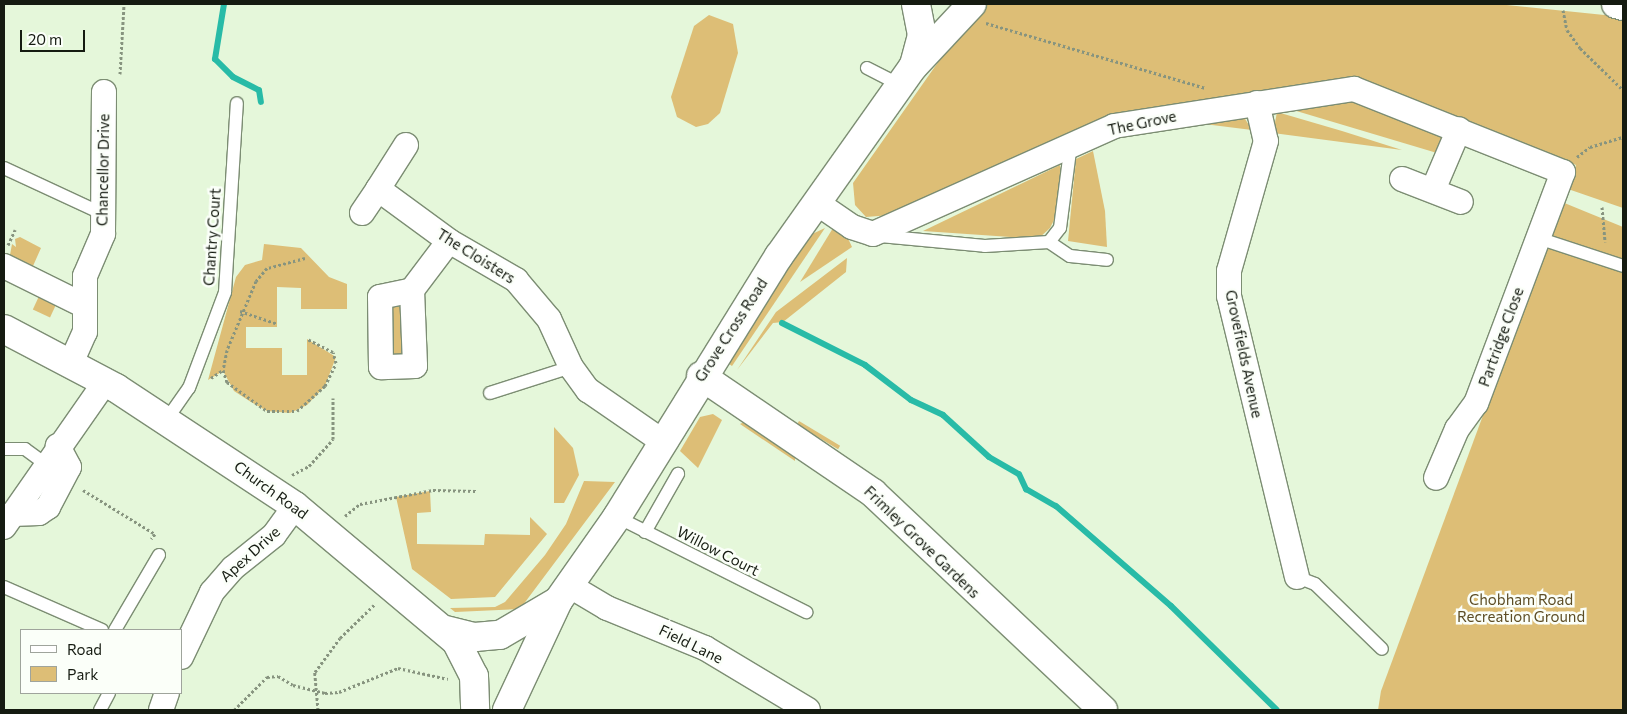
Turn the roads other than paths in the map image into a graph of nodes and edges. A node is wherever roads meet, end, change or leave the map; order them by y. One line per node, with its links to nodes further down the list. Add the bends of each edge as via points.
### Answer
1 (916, 4): 6 (main road, Grove Cross Road, via 922,35)
2 (1616, 4): 3 (main road)
3 (1623, 6)
4 (976, 12): 6 (main road, Grove Cross Road)
5 (867, 68): 6 (lane)
6 (907, 75): 19 (main road, Grove Cross Road)
7 (104, 92): 21 (street, Chancellor Drive)
8 (237, 103): 37 (lane, Chantry Court, via 225,292 189,388)
9 (1257, 104): 10 (street, The Grove, via 1354,89); 11 (street, The Grove, via 1114,126); 48 (street, Grovefields Avenue, via 1266,141 1229,271 1230,296)
10 (1459, 130): 15 (street, The Grove); 17 (street)
11 (1071, 143): 22 (street, The Grove); 25 (lane, via 1060,228)
12 (406, 145): 16 (street)
13 (4, 168): 21 (lane)
14 (1402, 179): 17 (street)
15 (1559, 181): 23 (street, Partridge Close)
16 (378, 189): 20 (street); 24 (street, The Cloisters)
17 (1433, 190): 18 (street)
18 (1460, 202)
19 (817, 203): 22 (street, via 852,227); 34 (main road, Grove Cross Road)
20 (362, 213)
21 (103, 214): 30 (street, Chancellor Drive, via 103,234 85,276)
22 (872, 234): 25 (lane, via 985,246)
23 (1538, 238): 27 (lane); 42 (street, Partridge Close, via 1476,403 1457,429)
24 (449, 241): 29 (street); 33 (street, The Cloisters, via 516,280 535,298 561,338)
25 (1049, 242): 26 (lane, via 1070,256)
26 (1107, 260)
27 (1620, 265)
28 (4, 266): 30 (street)
29 (412, 290)
30 (83, 305): 32 (street, Chancellor Drive, via 85,332)
31 (4, 329): 32 (main road, Church Road)
32 (70, 363): 35 (main road, Church Road)
33 (571, 367): 36 (lane); 38 (street, The Cloisters, via 588,390)
34 (701, 376): 38 (main road, Grove Cross Road); 64 (main road, Frimley Grove Gardens, via 873,493)
35 (105, 382): 37 (main road, Church Road); 40 (street)
36 (490, 393)
37 (167, 419): 43 (main road, Church Road)
38 (662, 441): 44 (main road, Grove Cross Road)
39 (4, 449): 40 (lane, via 25,449)
40 (52, 455): 45 (street, via 69,467 48,507 39,513)
41 (678, 474): 46 (lane)
42 (1436, 478)
43 (295, 506): 54 (main road, Church Road); 56 (street, Apex Drive, via 274,535 233,568 212,592)
44 (617, 517): 46 (lane, Willow Court); 50 (main road, Grove Cross Road)
45 (8, 521)
46 (645, 532): 51 (lane, Willow Court)
47 (159, 555): 53 (lane)
48 (1297, 577): 55 (lane, via 1315,584)
49 (4, 587): 52 (lane)
50 (564, 594): 54 (main road, Grove Cross Road, via 500,636 475,637); 62 (main road, Grove Cross Road); 63 (street, Field Lane, via 705,648)
51 (806, 612)
52 (100, 629)
53 (116, 629)
54 (446, 630): 61 (main road, Church Road, via 474,676)
55 (1382, 649)
56 (182, 656)
57 (108, 694): 59 (lane)
58 (167, 694): 60 (street)
59 (100, 710)
60 (161, 710)
61 (474, 710)
62 (507, 710)
63 (808, 710)
64 (1103, 710)

